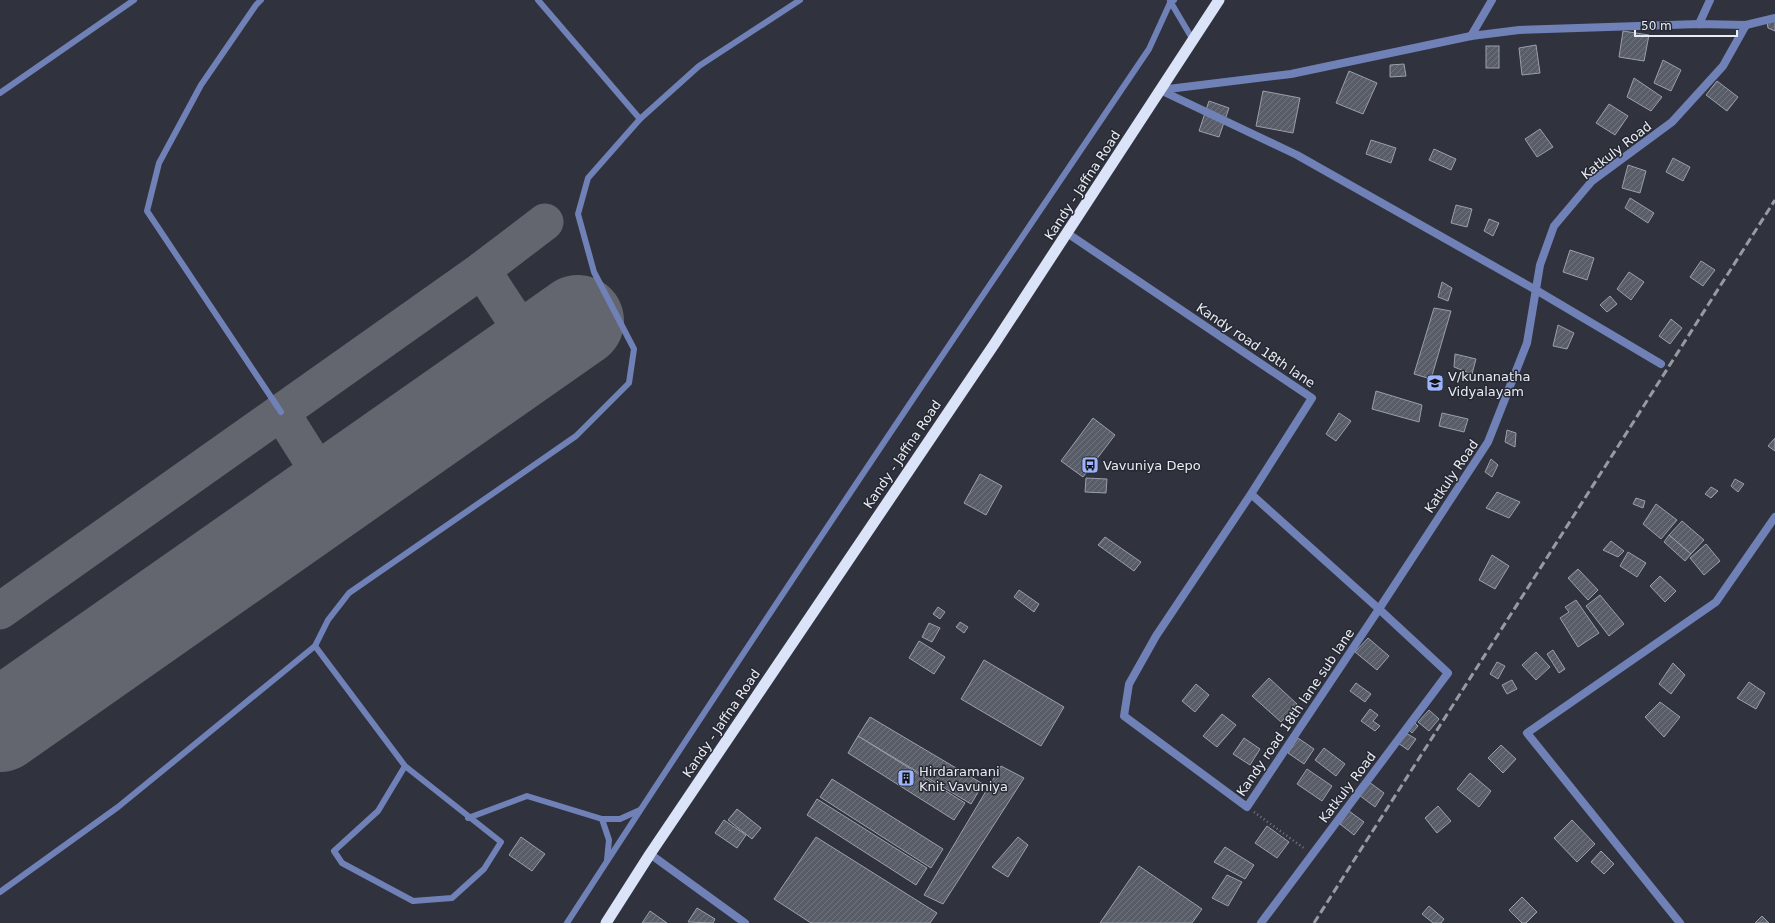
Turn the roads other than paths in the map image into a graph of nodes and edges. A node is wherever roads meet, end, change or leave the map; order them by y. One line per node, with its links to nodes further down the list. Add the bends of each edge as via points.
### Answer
1 (134, 0): 15 (lane)
2 (261, 0): 20 (lane, via 194,98 159,163 147,211)
3 (538, 0): 16 (lane)
4 (800, 0): 16 (lane, via 699,66)
5 (1219, 0): 13 (highway, Kandy - Jaffna Road)
6 (1492, 0): 12 (street)
7 (1710, 0): 10 (street)
8 (1171, 1): 13 (lane); 26 (lane, via 1149,49)
9 (1775, 18): 11 (street)
10 (1699, 24): 11 (street); 12 (street, via 1519,30)
11 (1746, 24): 18 (street, Katkuly Road, via 1723,66 1672,122 1592,181 1554,226 1540,265)
12 (1472, 36): 14 (street, via 1291,74)
13 (1193, 40): 14 (highway, Kandy - Jaffna Road)
14 (1160, 90): 17 (highway, Kandy - Jaffna Road); 18 (street, via 1297,155)
15 (0, 93)
16 (640, 119): 24 (lane, via 588,178 578,214 594,272 634,349 629,383 576,436 349,593 328,620)
17 (1067, 233): 21 (street, Kandy road 18th lane, via 1312,398); 29 (highway, Kandy - Jaffna Road)
18 (1536, 290): 19 (street); 23 (street, Katkuly Road, via 1527,343 1488,442)
19 (1661, 364)
20 (281, 412)
21 (1251, 494): 23 (street); 23 (street, Kandy road 18th lane sub lane, via 1156,636 1129,684 1124,716 1247,807)
22 (1775, 517): 36 (street, via 1716,602 1527,733)
23 (1379, 609): 35 (street, Katkuly Road, via 1448,673)
24 (315, 646): 25 (lane); 31 (lane, via 118,808)
25 (404, 766): 27 (lane); 27 (lane, via 378,811 334,851 342,863 413,901 452,898 484,869 501,842)
26 (640, 810): 28 (lane, via 620,819); 30 (lane)
27 (468, 818): 28 (lane, via 527,796)
28 (602, 819): 30 (lane, via 609,840)
29 (650, 854): 33 (highway, Kandy - Jaffna Road); 34 (street)
30 (607, 862): 32 (lane)
31 (0, 892)
32 (567, 923)
33 (606, 923)
34 (745, 923)
35 (1261, 923)
36 (1680, 923)

